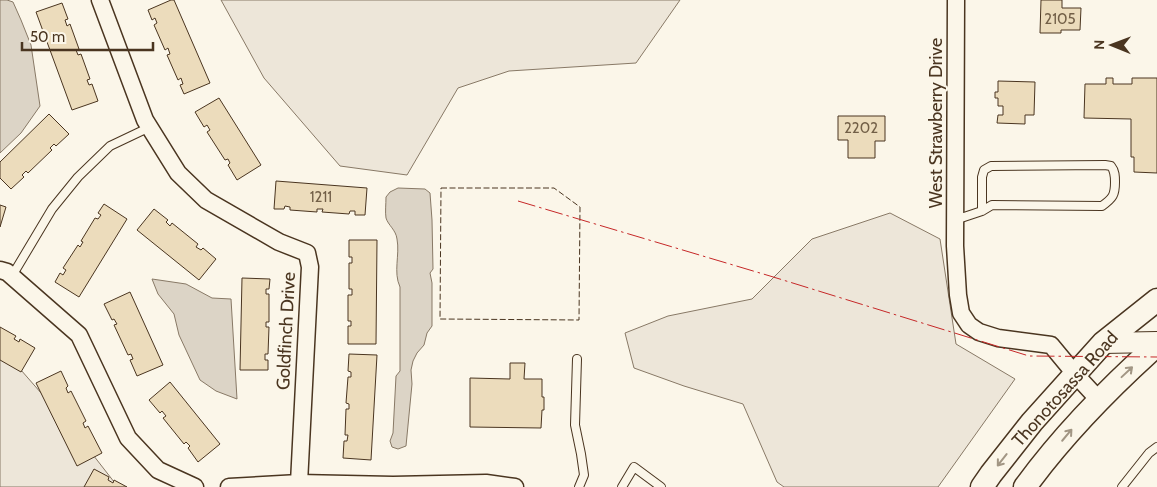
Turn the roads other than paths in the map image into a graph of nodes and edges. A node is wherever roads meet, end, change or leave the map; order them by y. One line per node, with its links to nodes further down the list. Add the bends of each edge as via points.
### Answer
1 (100, 0): 3 (street, Goldfinch Drive)
2 (956, 0): 5 (street, West Strawberry Drive)
3 (150, 127): 6 (lane, via 110,146 78,178); 15 (street, Goldfinch Drive, via 178,173 206,200 279,242 307,253 310,267)
4 (982, 212): 4 (lane, via 992,206 1102,206 1115,192 1114,171 1105,165 991,166 984,170 982,177); 5 (lane)
5 (956, 220): 11 (street, West Strawberry Drive, via 958,295 961,314 969,325 998,338 1051,345)
6 (6, 273): 16 (street, via 79,335 128,438 158,470)
7 (1157, 300): 8 (main road, Thonotosassa Road)
8 (1103, 343): 9 (street); 11 (main road, Thonotosassa Road)
9 (1157, 344): 12 (main road, Thonotosassa Road, one-way to 9)
10 (577, 359): 19 (lane, via 575,425 584,475)
11 (1075, 374): 12 (street, West Strawberry Drive); 22 (main road, Thonotosassa Road, one-way to 22, via 1032,422)
12 (1099, 400): 14 (main road, Thonotosassa Road, one-way to 12)
13 (1157, 447): 23 (lane)
14 (1031, 482)
15 (298, 483): 17 (street); 18 (street, via 486,483)
16 (195, 487)
17 (230, 487)
18 (515, 487)
19 (579, 487)
20 (622, 487): 21 (lane, via 634,467)
21 (661, 487)
22 (982, 487)
23 (1122, 487)

